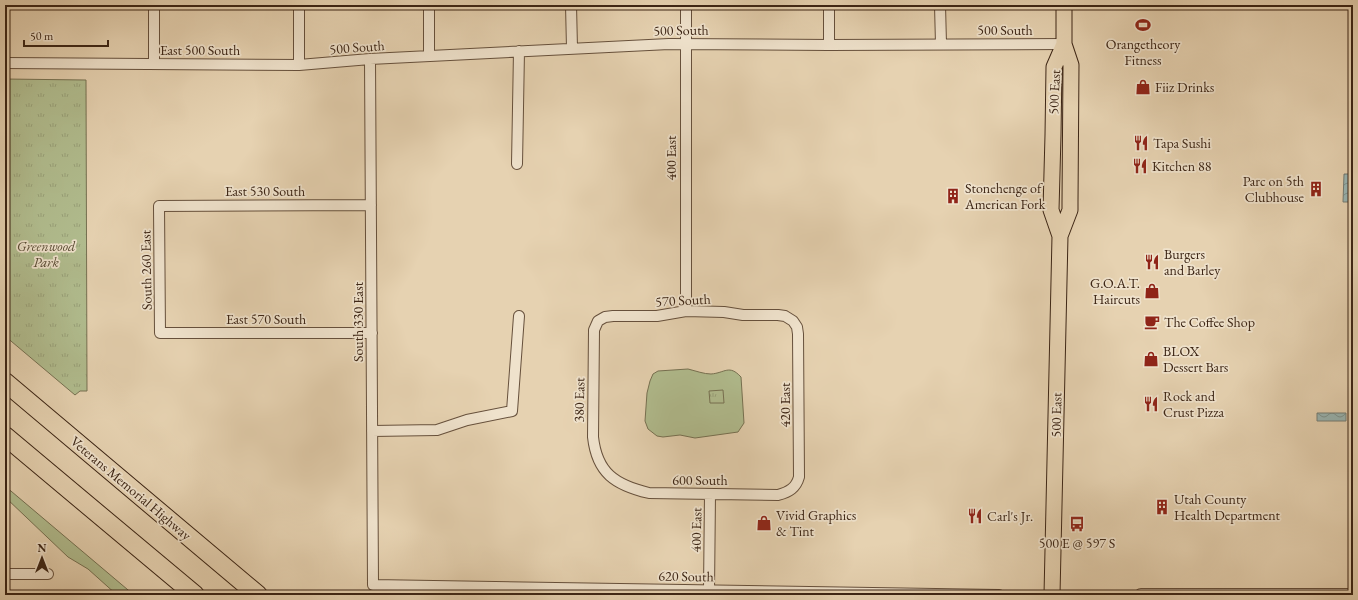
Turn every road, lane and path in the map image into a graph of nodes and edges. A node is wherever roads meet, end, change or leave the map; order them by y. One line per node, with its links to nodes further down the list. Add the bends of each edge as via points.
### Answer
1 (154, 5): 18 (street)
2 (299, 5): 19 (street)
3 (429, 5): 15 (street)
4 (571, 5): 13 (street)
5 (686, 5): 9 (street, 400 East)
6 (829, 5): 12 (street)
7 (940, 5): 10 (street)
8 (1064, 5): 11 (main road, 500 East)
9 (685, 44): 12 (street, 500 South); 13 (street, 500 South); 23 (street, 400 East)
10 (940, 44): 11 (street, 500 South); 12 (street, 500 South)
11 (1064, 44): 43 (main road, 500 East, via 1071,65 1070,210 1060,236)
12 (829, 45)
13 (572, 48): 14 (street, 500 South)
14 (519, 51): 15 (street, 500 South); 20 (street)
15 (429, 56): 16 (street, 500 South)
16 (370, 59): 19 (street, 500 South); 21 (street, South 330 East)
17 (5, 63): 18 (street, East 500 South)
18 (154, 64): 19 (street, East 500 South)
19 (299, 65)
20 (517, 164)
21 (371, 205): 22 (street, East 530 South); 28 (street, South 330 East)
22 (159, 206): 27 (street, South 260 East)
23 (686, 311): 25 (street, 570 South, via 778,315); 26 (street, 570 South, via 657,316 613,316 605,317)
24 (519, 316): 30 (street, via 512,411 467,420 436,430)
25 (793, 321): 33 (street, 420 East, via 798,334 799,422 799,477)
26 (598, 322): 32 (street, 380 East, via 594,330 593,437 598,458)
27 (160, 333): 28 (street, East 570 South)
28 (372, 333): 30 (street, South 330 East)
29 (5, 382): 41 (highway, Veterans Memorial Highway)
30 (372, 431): 37 (street, South 330 East)
31 (5, 436): 40 (highway)
32 (609, 475): 34 (street, 600 South, via 631,489 649,493)
33 (794, 488): 34 (street, 600 South, via 778,495)
34 (710, 494): 38 (street, 400 East)
35 (5, 574): 36 (street)
36 (48, 574)
37 (373, 585): 38 (street, 620 South)
38 (710, 593): 39 (street, 620 South)
39 (862, 594): 42 (street, 620 South)
40 (195, 595)
41 (258, 595)
42 (999, 595)
43 (1052, 595)
44 (1141, 595): 45 (street)
45 (1353, 595)

